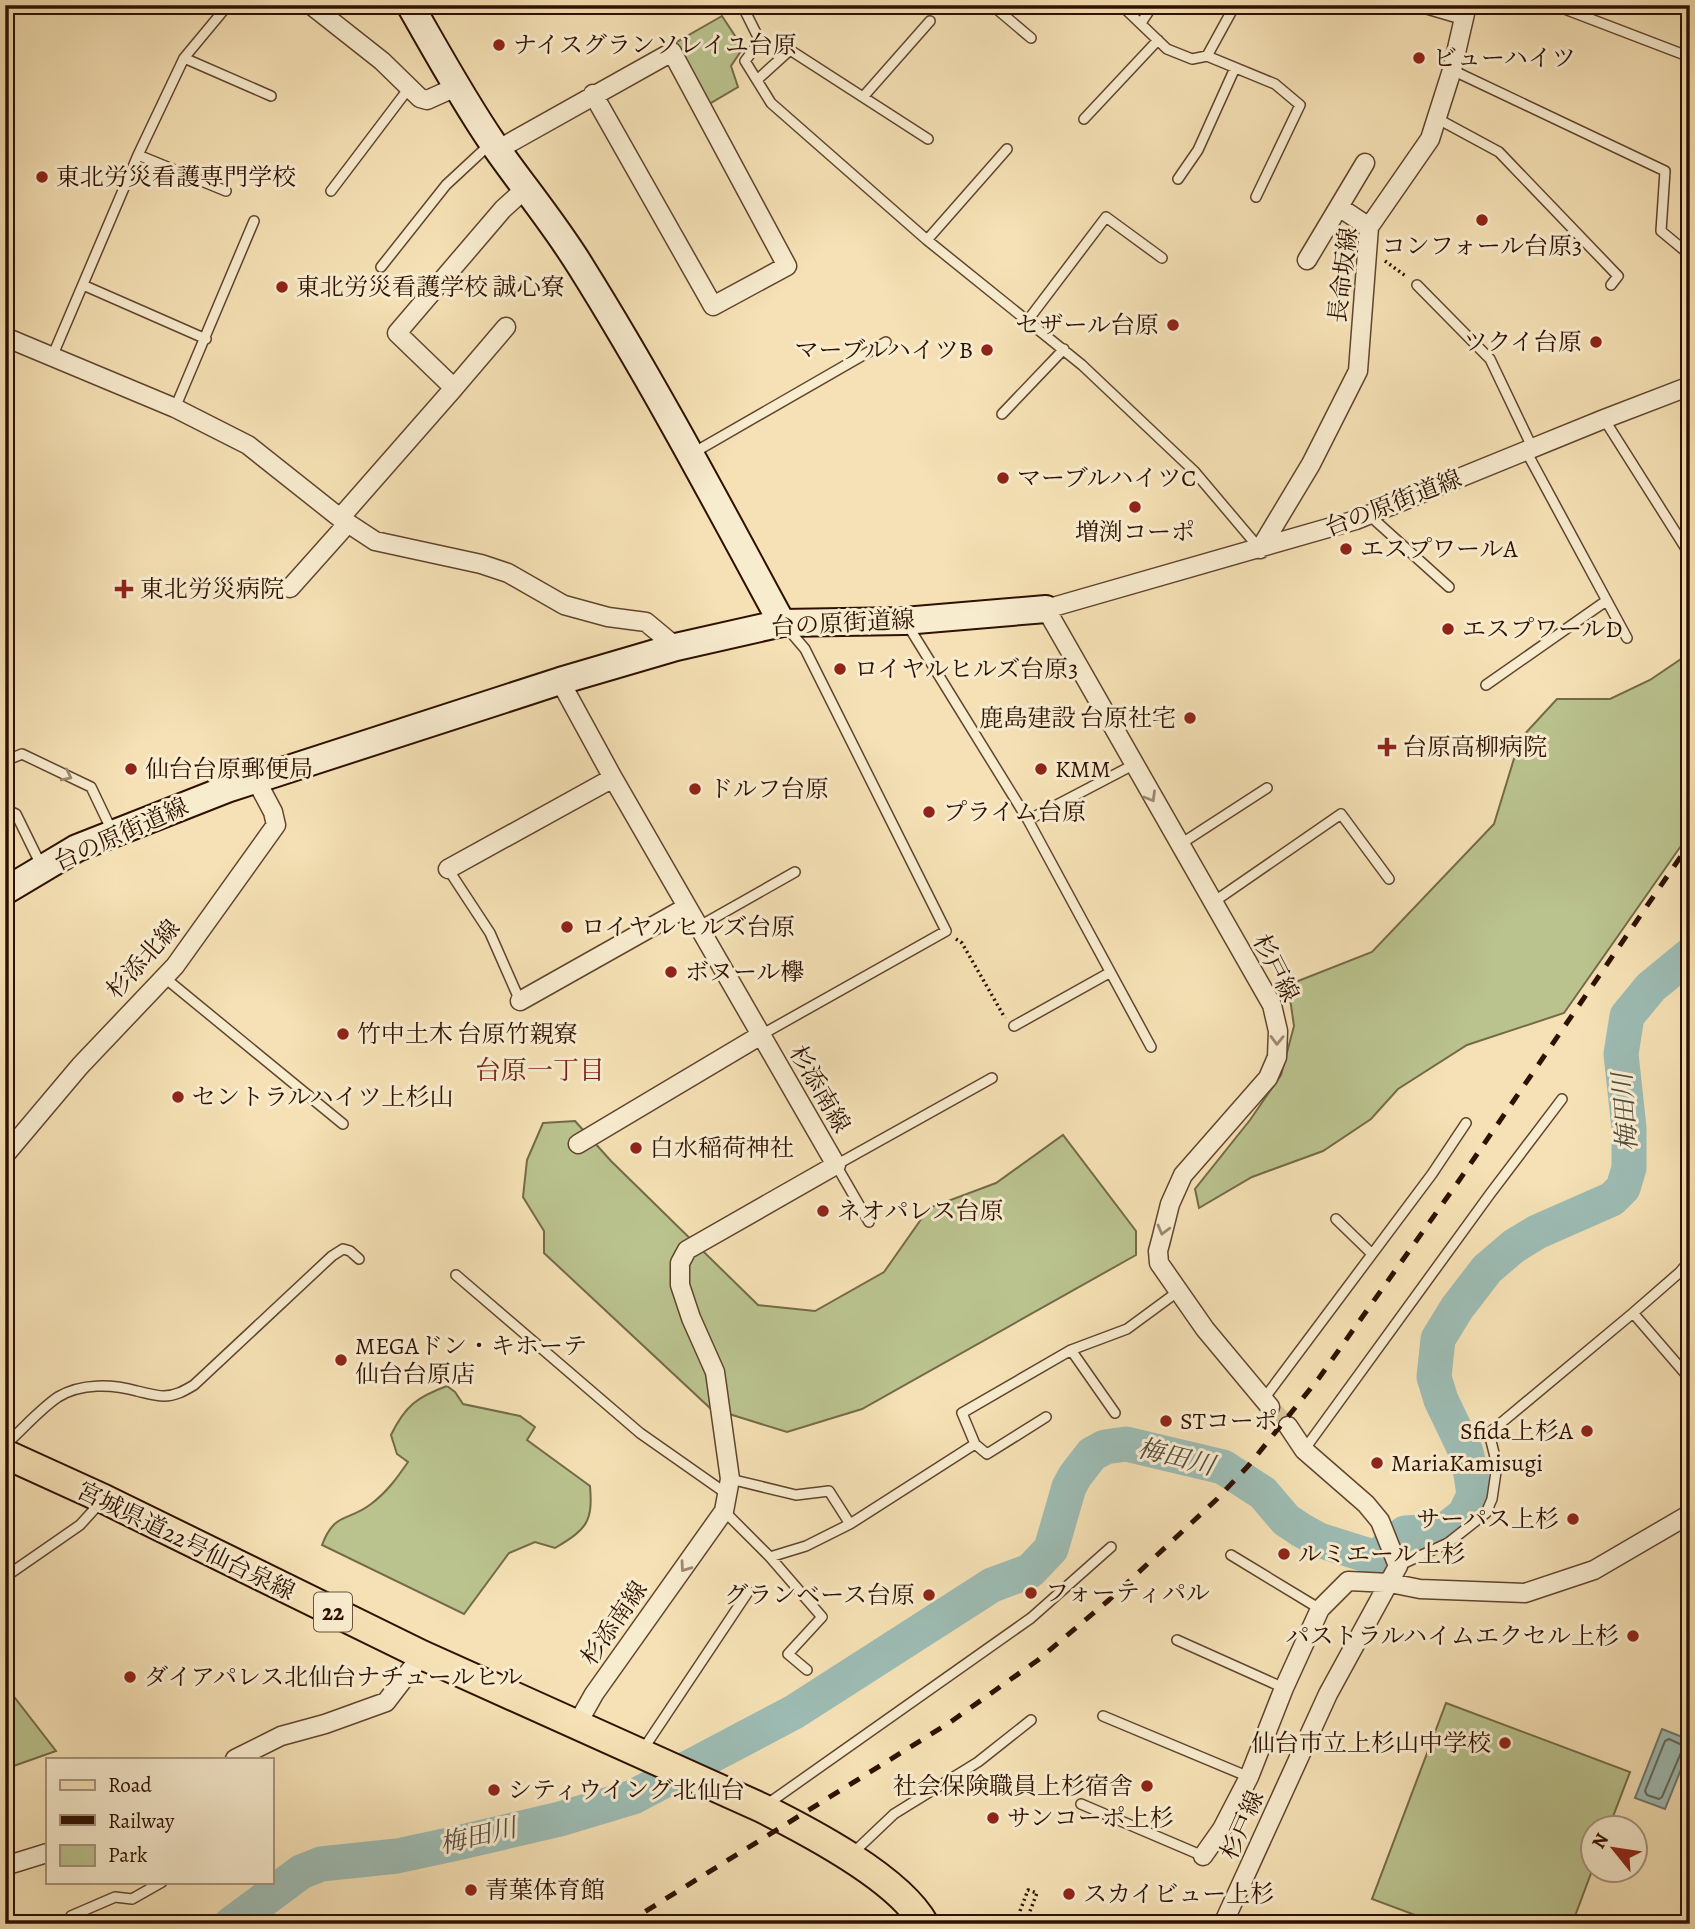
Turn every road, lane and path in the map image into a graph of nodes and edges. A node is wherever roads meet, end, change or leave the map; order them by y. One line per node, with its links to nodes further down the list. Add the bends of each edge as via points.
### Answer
1 (8, 5): 12 (lane)
2 (228, 5): 20 (lane)
3 (311, 5): 25 (street)
4 (411, 5): 24 (street)
5 (992, 5): 16 (lane)
6 (1121, 5): 15 (lane)
7 (1153, 5): 15 (lane)
8 (1235, 5): 18 (lane)
9 (1413, 5): 13 (lane)
10 (1554, 5): 19 (lane)
11 (743, 6): 23 (lane, via 760,41 745,61)
12 (5, 11)
13 (1465, 13): 22 (street, 長命坂線)
14 (930, 21): 28 (lane)
15 (1141, 23): 17 (lane)
16 (1031, 38)
17 (1158, 40): 18 (lane, via 1192,59); 29 (lane)
18 (1207, 56): 21 (lane)
19 (1690, 57)
20 (184, 58): 27 (lane); 34 (lane)
21 (1235, 68): 36 (lane, via 1198,150); 40 (lane, via 1275,84 1300,105)
22 (1452, 70): 30 (street, 長命坂線); 46 (lane, via 1665,171 1661,231)
23 (757, 80): 28 (lane, via 790,50); 44 (lane, via 771,103)
24 (456, 87): 25 (street, via 427,100); 32 (street)
25 (410, 88): 39 (lane)
26 (593, 94): 26 (street, via 713,306 787,265 672,52); 32 (street)
27 (271, 96)
28 (863, 97): 31 (lane)
29 (1084, 119)
30 (1438, 120): 43 (street, 長命坂線, via 1430,139); 52 (lane, via 1499,152 1618,276)
31 (928, 139)
32 (495, 146): 37 (street); 49 (lane, via 446,185)
33 (1007, 149): 44 (lane)
34 (138, 155): 38 (lane); 50 (lane)
35 (1365, 163): 41 (street)
36 (1178, 179)
37 (525, 188): 61 (street, via 397,333); 66 (street, via 582,269)
38 (226, 191)
39 (331, 191)
40 (1256, 197)
41 (1339, 206): 43 (street); 48 (street)
42 (254, 221): 56 (lane)
43 (1369, 227): 45 (street, 長命坂線)
44 (927, 240): 53 (lane)
45 (1366, 246): 51 (path); 69 (street, 長命坂線, via 1358,371 1311,464)
46 (1690, 256)
47 (1162, 258): 53 (lane, via 1106,217)
48 (1307, 260)
49 (381, 267)
50 (83, 285): 56 (lane); 59 (lane)
51 (1417, 285): 65 (lane, via 1490,359)
52 (1611, 285)
53 (1028, 320): 58 (lane)
54 (506, 327): 61 (street)
55 (5, 337): 59 (street)
56 (206, 339): 62 (lane)
57 (886, 342): 66 (lane)
58 (1064, 349): 63 (lane); 69 (lane, via 1194,471)
59 (52, 357): 62 (street)
60 (1690, 386): 64 (street, 台の原街道線)
61 (454, 388): 68 (street)
62 (175, 408): 68 (street, via 248,445)
63 (1002, 414)
64 (1604, 419): 65 (street, 台の原街道線); 70 (lane)
65 (1530, 450): 67 (street, 台の原街道線); 73 (lane)
66 (690, 455): 76 (street)
67 (1369, 515): 69 (street, 台の原街道線); 71 (lane)
68 (344, 521): 72 (street); 78 (street, via 374,541 508,573 564,605 646,622)
69 (1260, 549): 74 (street, 台の原街道線)
70 (1690, 555)
71 (1449, 587)
72 (290, 588)
73 (1606, 601): 77 (lane); 80 (lane)
74 (1046, 609): 75 (street, 台の原街道線); 82 (street, 杉戸線)
75 (904, 621): 76 (street, 台の原街道線); 87 (lane)
76 (782, 623): 78 (street, 台の原街道線); 98 (lane, via 805,649)
77 (1627, 638)
78 (676, 647): 79 (street, 台の原街道線)
79 (559, 681): 83 (street, 杉添南線); 84 (street, 台の原街道線)
80 (1486, 685)
81 (5, 761): 88 (lane, one-way to 88, via 22,754 91,787)
82 (1133, 765): 87 (lane); 89 (street, 杉戸線, one-way to 89)
83 (613, 778): 91 (street); 96 (street, 杉添南線)
84 (256, 780): 88 (street, 台の原街道線); 100 (street, 杉添北線, via 276,825)
85 (1268, 788): 89 (lane)
86 (5, 809): 90 (lane, via 16,814)
87 (1028, 820): 99 (lane)
88 (113, 832): 90 (street, 台の原街道線)
89 (1179, 845): 95 (street, 杉戸線)
90 (42, 869): 94 (street, 台の原街道線)
91 (448, 869): 101 (lane, via 490,933)
92 (795, 872): 97 (lane)
93 (1389, 879): 95 (lane, via 1341,814)
94 (5, 891)
95 (1212, 903): 118 (street, 杉戸線, one-way to 118, via 1272,1005 1277,1057 1268,1078 1183,1175 1170,1204 1159,1264)
96 (687, 907): 97 (street, 杉添南線); 101 (street)
97 (698, 927): 103 (street, 杉添南線)
98 (946, 931): 102 (path, via 962,943 1007,1022); 103 (lane)
99 (1110, 973): 102 (lane); 104 (lane)
100 (165, 978): 108 (lane); 110 (street, 杉添北線)
101 (520, 1001)
102 (1014, 1026)
103 (761, 1035): 109 (street); 111 (street, 杉添南線)
104 (1151, 1047)
105 (992, 1077): 111 (lane)
106 (1562, 1099): 128 (lane)
107 (1466, 1123): 114 (lane)
108 (343, 1124)
109 (578, 1144)
110 (8, 1145)
111 (836, 1165): 113 (lane); 130 (street, 杉添南線, via 687,1250 680,1263 680,1284 715,1372)
112 (1336, 1219): 114 (lane)
113 (869, 1222)
114 (1372, 1254): 122 (lane)
115 (359, 1259): 127 (lane, via 343,1249 331,1256 180,1393 150,1395 98,1385 80,1388 58,1397)
116 (1690, 1260): 119 (lane)
117 (456, 1275): 130 (lane, via 639,1433)
118 (1180, 1290): 120 (lane, via 1127,1329); 122 (street, 杉戸線, via 1205,1329)
119 (1633, 1313): 121 (lane); 137 (lane, via 1489,1433 1497,1465 1486,1513 1448,1543)
120 (1071, 1350): 123 (lane); 126 (lane, via 962,1413)
121 (1690, 1378)
122 (1267, 1404)
123 (1115, 1413)
124 (1046, 1418): 126 (lane, via 986,1454)
125 (1288, 1426): 128 (street)
126 (975, 1444): 133 (lane)
127 (5, 1445)
128 (1304, 1450): 137 (street, via 1366,1504 1380,1521)
129 (5, 1454): 131 (main road, 宮城県道22号仙台泉線 / 22)
130 (727, 1494): 133 (lane, via 829,1491); 136 (lane); 148 (street, 杉添南線, one-way to 148)
131 (104, 1499): 138 (lane, via 80,1525); 143 (main road, 宮城県道22号仙台泉線 / 22)
132 (1690, 1514): 139 (street, via 1594,1570 1525,1593 1420,1590)
133 (850, 1524): 136 (lane, via 806,1546)
134 (1111, 1547): 153 (lane, via 1031,1618)
135 (1231, 1555): 141 (lane)
136 (770, 1557): 144 (lane, via 822,1617 788,1654)
137 (1397, 1562): 139 (street, 杉戸線)
138 (5, 1577)
139 (1390, 1583): 141 (street, via 1348,1581); 163 (street, 杉戸線, via 1328,1694)
140 (748, 1592): 150 (lane)
141 (1320, 1609): 145 (street)
142 (1177, 1640): 145 (lane)
143 (422, 1655): 148 (main road, 宮城県道22号仙台泉線 / 22); 149 (street, via 386,1702 281,1736)
144 (807, 1670)
145 (1284, 1688): 151 (street)
146 (1103, 1716): 151 (lane)
147 (1031, 1720): 156 (lane, via 978,1762 894,1814)
148 (576, 1726): 150 (main road, 宮城県道22号仙台泉線 / 22)
149 (252, 1755)
150 (652, 1759): 153 (main road, 宮城県道22号仙台泉線 / 22)
151 (1249, 1777): 155 (street)
152 (1081, 1804): 155 (lane)
153 (762, 1808): 156 (main road, 宮城県道22号仙台泉線 / 22)
154 (46, 1853): 157 (street)
155 (1203, 1856)
156 (849, 1857): 161 (main road, 宮城県道22号仙台泉線 / 22)
157 (5, 1866)
158 (158, 1884): 160 (lane, via 132,1899 115,1897)
159 (1020, 1911): 162 (path, via 1028,1889 1037,1893)
160 (71, 1916)
161 (926, 1922)
162 (1026, 1924)
163 (1223, 1924)

